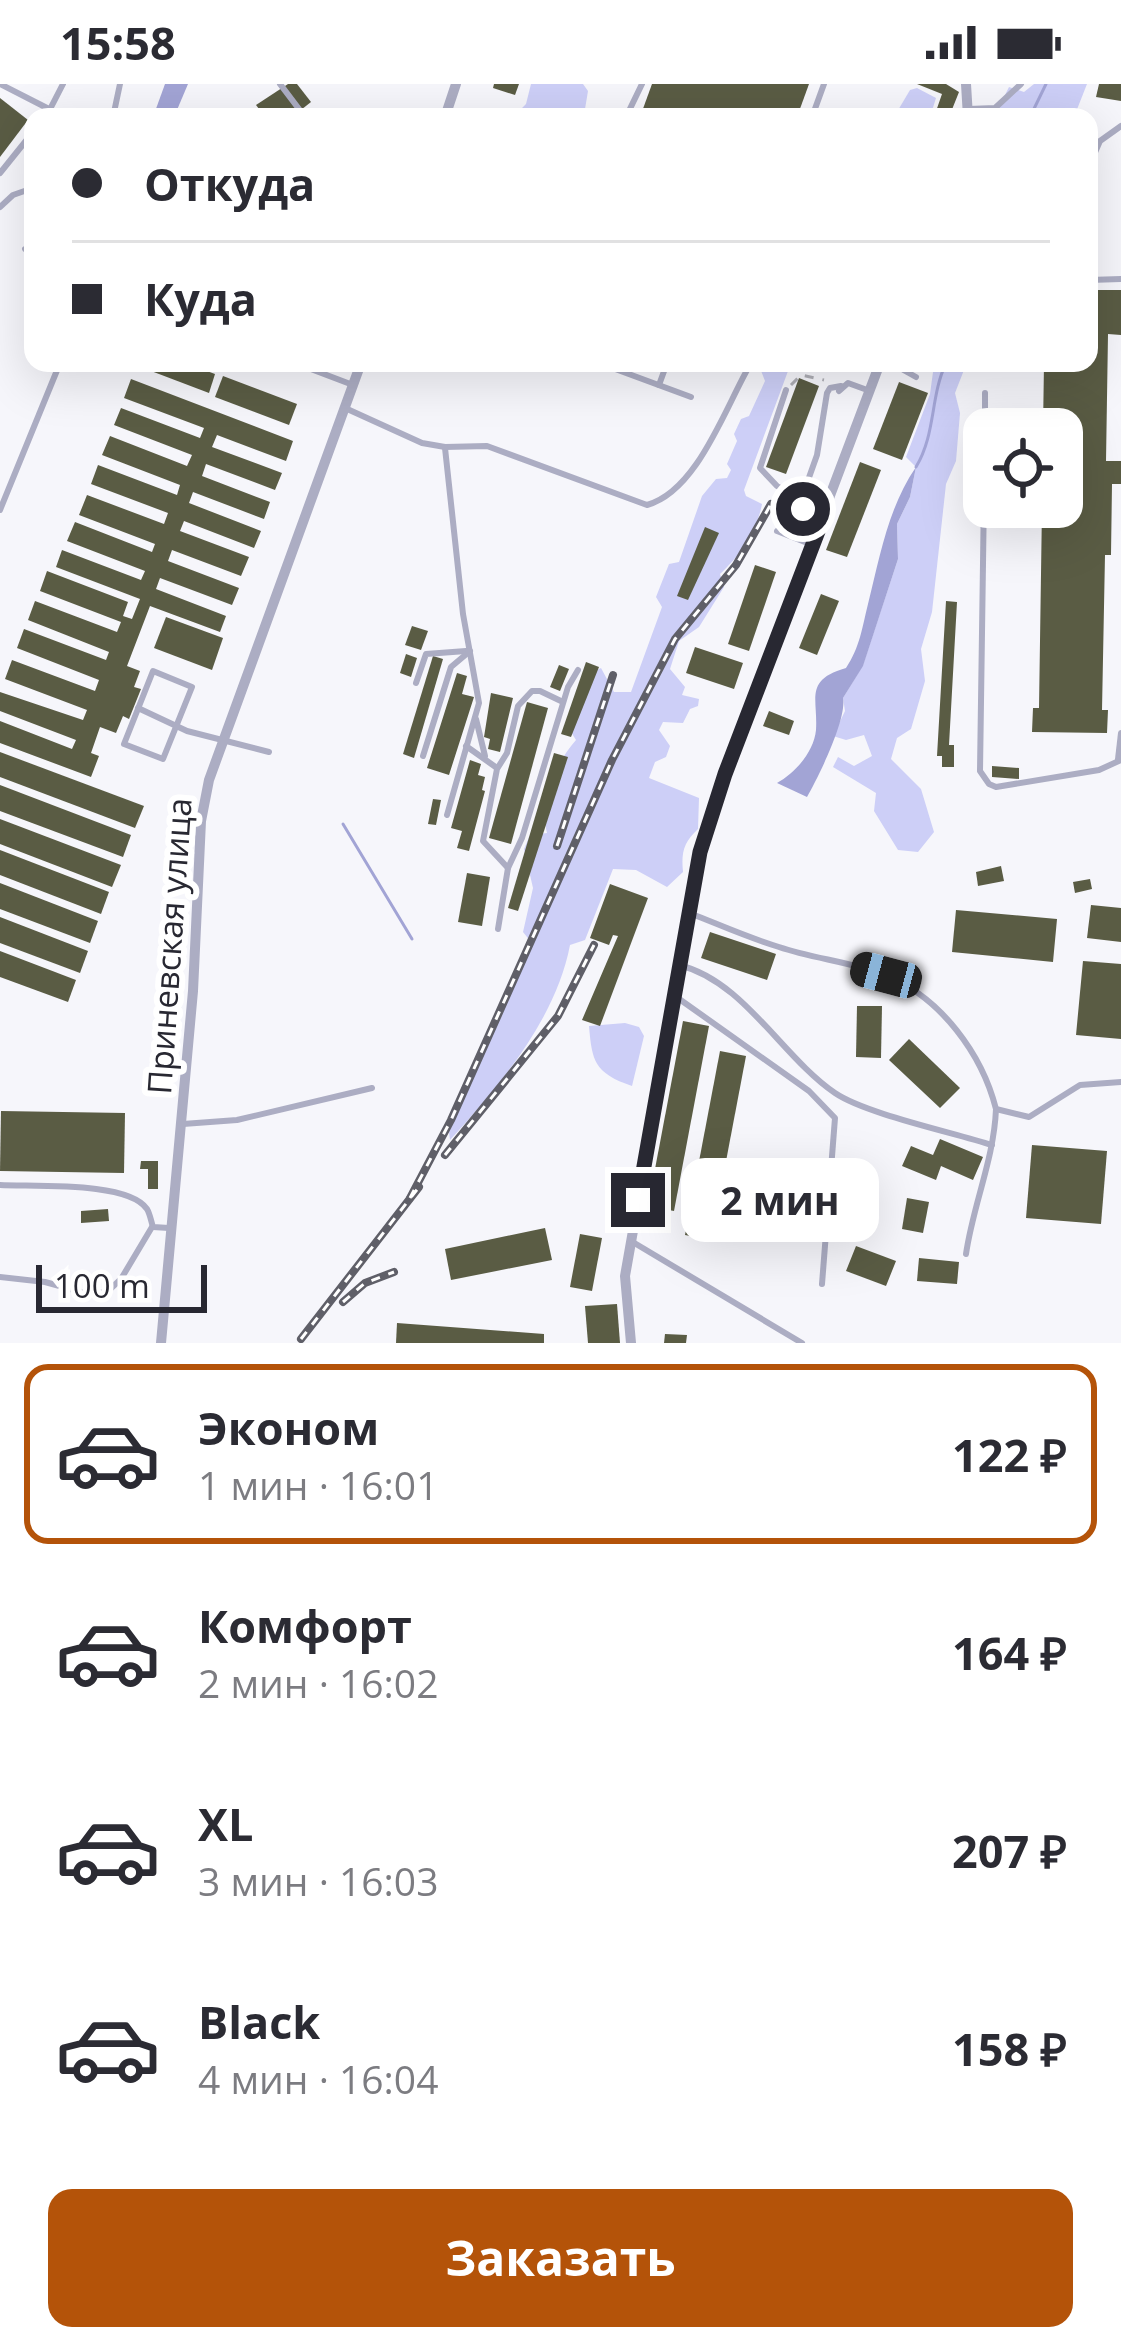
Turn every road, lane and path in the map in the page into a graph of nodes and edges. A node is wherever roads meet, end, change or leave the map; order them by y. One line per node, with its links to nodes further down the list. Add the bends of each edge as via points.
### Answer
1 (0, 84): 3 (lane)
2 (1022, 84): 4 (lane)
3 (40, 108)
4 (995, 108)
5 (1121, 126): 7 (lane)
6 (24, 143): 8 (lane)
7 (1098, 146)
8 (0, 172)
9 (56, 372): 29 (lane)
10 (319, 372): 19 (lane)
11 (358, 372): 19 (street, Приневская улица)
12 (624, 372): 20 (lane)
13 (664, 372): 20 (lane)
14 (747, 372): 27 (lane, via 704,458 647,506 488,446)
15 (877, 372): 21 (street)
16 (907, 372): 17 (lane)
17 (916, 377)
18 (822, 380): 23 (path, via 797,376)
19 (353, 385): 25 (street, Приневская улица)
20 (659, 385): 24 (lane)
21 (870, 391): 28 (lane, via 848,383 830,388); 30 (street)
22 (985, 393): 26 (lane)
23 (786, 395): 28 (lane, via 760,468)
24 (691, 397)
25 (345, 408): 27 (lane); 42 (street, Приневская улица)
26 (985, 408)
27 (445, 447): 34 (lane)
28 (801, 500): 30 (lane)
29 (0, 510)
30 (820, 526): 33 (street)
31 (984, 528): 47 (lane, via 980,772 997,788)
32 (777, 531): 33 (lane)
33 (813, 546): 51 (street, via 725,774)
34 (470, 651): 36 (lane, via 426,653); 39 (lane); 45 (lane, via 451,667)
35 (578, 670): 37 (lane)
36 (416, 683)
37 (563, 702): 48 (lane, via 540,691 523,697); 50 (lane)
38 (138, 708): 40 (lane); 40 (lane, via 124,744 163,759); 40 (lane, via 153,671 192,687)
39 (475, 716): 43 (lane); 46 (lane)
40 (177, 725): 42 (lane)
41 (1121, 733): 47 (lane)
42 (222, 740): 44 (lane); 58 (street, Приневская улица, via 201,821)
43 (466, 746): 46 (lane); 49 (lane)
44 (269, 752)
45 (423, 756)
46 (484, 756): 48 (lane)
47 (1120, 760)
48 (497, 769): 50 (lane, via 483,842)
49 (447, 815)
50 (508, 868): 52 (lane)
51 (688, 913): 53 (street); 57 (lane, via 907,986 976,1057)
52 (497, 929)
53 (680, 965): 54 (street); 59 (lane, via 725,990 839,1095)
54 (674, 995): 63 (street); 66 (lane, via 835,1118)
55 (1121, 1082): 57 (lane, via 1080,1084 1029,1117)
56 (372, 1088): 58 (lane, via 237,1120)
57 (996, 1109): 59 (lane)
58 (183, 1124): 62 (street, Приневская улица)
59 (992, 1145): 64 (lane)
60 (0, 1185): 61 (lane, via 110,1190 146,1208)
61 (153, 1227): 62 (lane); 65 (lane, via 106,1292)
62 (172, 1228): 67 (street, Приневская улица)
63 (631, 1241): 68 (street); 69 (lane)
64 (966, 1254)
65 (0, 1277)
66 (822, 1284)
67 (161, 1343)
68 (631, 1343)
69 (802, 1343)

